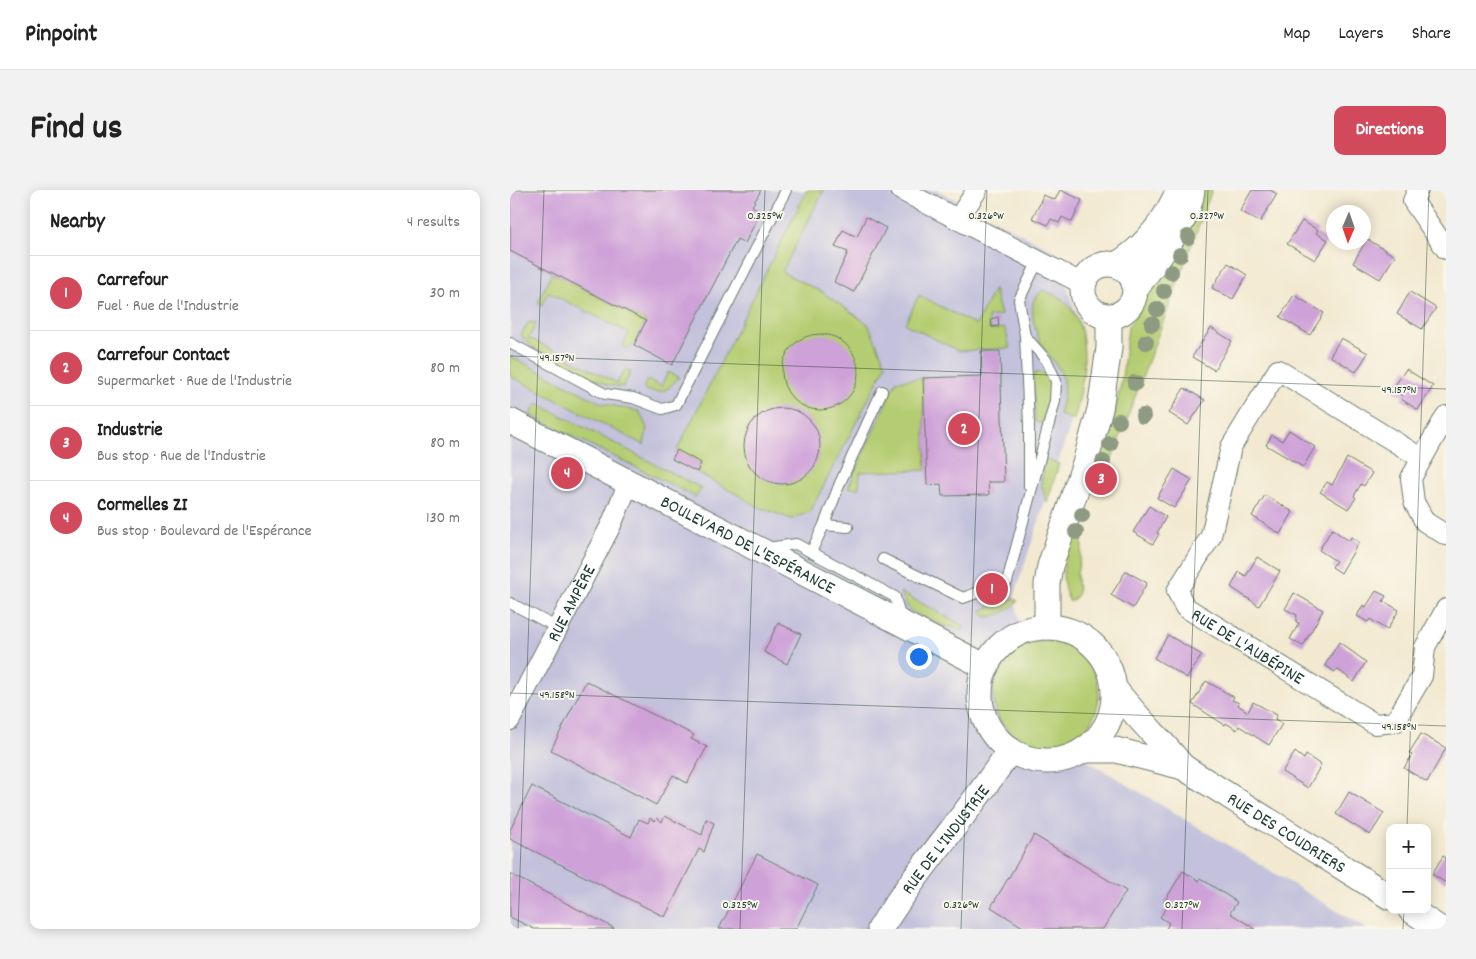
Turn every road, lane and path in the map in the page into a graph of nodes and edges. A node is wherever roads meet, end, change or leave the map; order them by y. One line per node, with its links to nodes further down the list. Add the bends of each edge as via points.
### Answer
1 (786, 190): 15 (lane, via 676,405 662,409 633,398 606,394)
2 (902, 190): 7 (street)
3 (977, 190): 7 (street)
4 (1180, 190): 10 (street, via 1154,233 1142,247)
5 (1192, 190): 12 (street, via 1172,240)
6 (1418, 190): 8 (street, via 1412,201)
7 (958, 219): 9 (street)
8 (1446, 249)
9 (1038, 260): 11 (street); 14 (lane, via 1019,300)
10 (1116, 265): 11 (street, via 1108,264 1092,270); 12 (street, via 1130,274)
11 (1083, 284): 13 (street, via 1084,300 1088,306 1093,312)
12 (1135, 290): 13 (street, via 1130,306)
13 (1109, 317): 33 (street, via 1109,348 1100,409 1050,566)
14 (1025, 336): 21 (lane); 21 (lane, via 1047,361 1056,380 1055,401)
15 (510, 343)
16 (882, 391): 22 (lane)
17 (1446, 416): 19 (street)
18 (510, 420): 20 (street, BOULEVARD DE L'ESPÉRANCE)
19 (1422, 458): 24 (street, via 1411,478 1414,502 1424,522); 31 (street, RUE DE L'AUBÉPINE, via 1278,370 1231,447 1211,536 1178,591 1185,607 1375,724 1395,722 1422,676 1426,647)
20 (629, 482): 25 (street, BOULEVARD DE L'ESPÉRANCE); 34 (street, RUE AMPÈRE, via 611,525)
21 (1029, 502): 28 (lane, via 1007,582)
22 (824, 525): 23 (lane); 26 (lane)
23 (848, 527)
24 (1446, 535)
25 (759, 550): 26 (lane, via 796,544); 32 (street, BOULEVARD DE L'ESPÉRANCE)
26 (811, 552): 32 (lane, via 896,597)
27 (883, 559): 29 (lane, via 963,598)
28 (1001, 584)
29 (982, 591)
30 (510, 603): 34 (lane)
31 (1446, 608)
32 (901, 623): 35 (street, BOULEVARD DE L'ESPÉRANCE)
33 (1048, 627): 35 (street, via 1028,630 1011,638 996,651); 36 (street, via 1075,633 1098,650 1106,661)
34 (558, 628): 37 (street, RUE AMPÈRE)
35 (986, 667): 38 (street, via 980,690 983,713 993,734)
36 (1114, 688): 39 (street, via 1108,723 1094,743); 40 (street, RUE DES COUDRIERS)
37 (510, 720)
38 (1010, 750): 39 (street, via 1047,761 1073,756); 43 (street, RUE DE L'INDUSTRIE)
39 (1084, 750): 40 (street, RUE DES COUDRIERS, via 1116,750)
40 (1183, 767): 41 (street, RUE DES COUDRIERS)
41 (1386, 894)
42 (1417, 914): 44 (street)
43 (880, 929)
44 (1440, 929)

